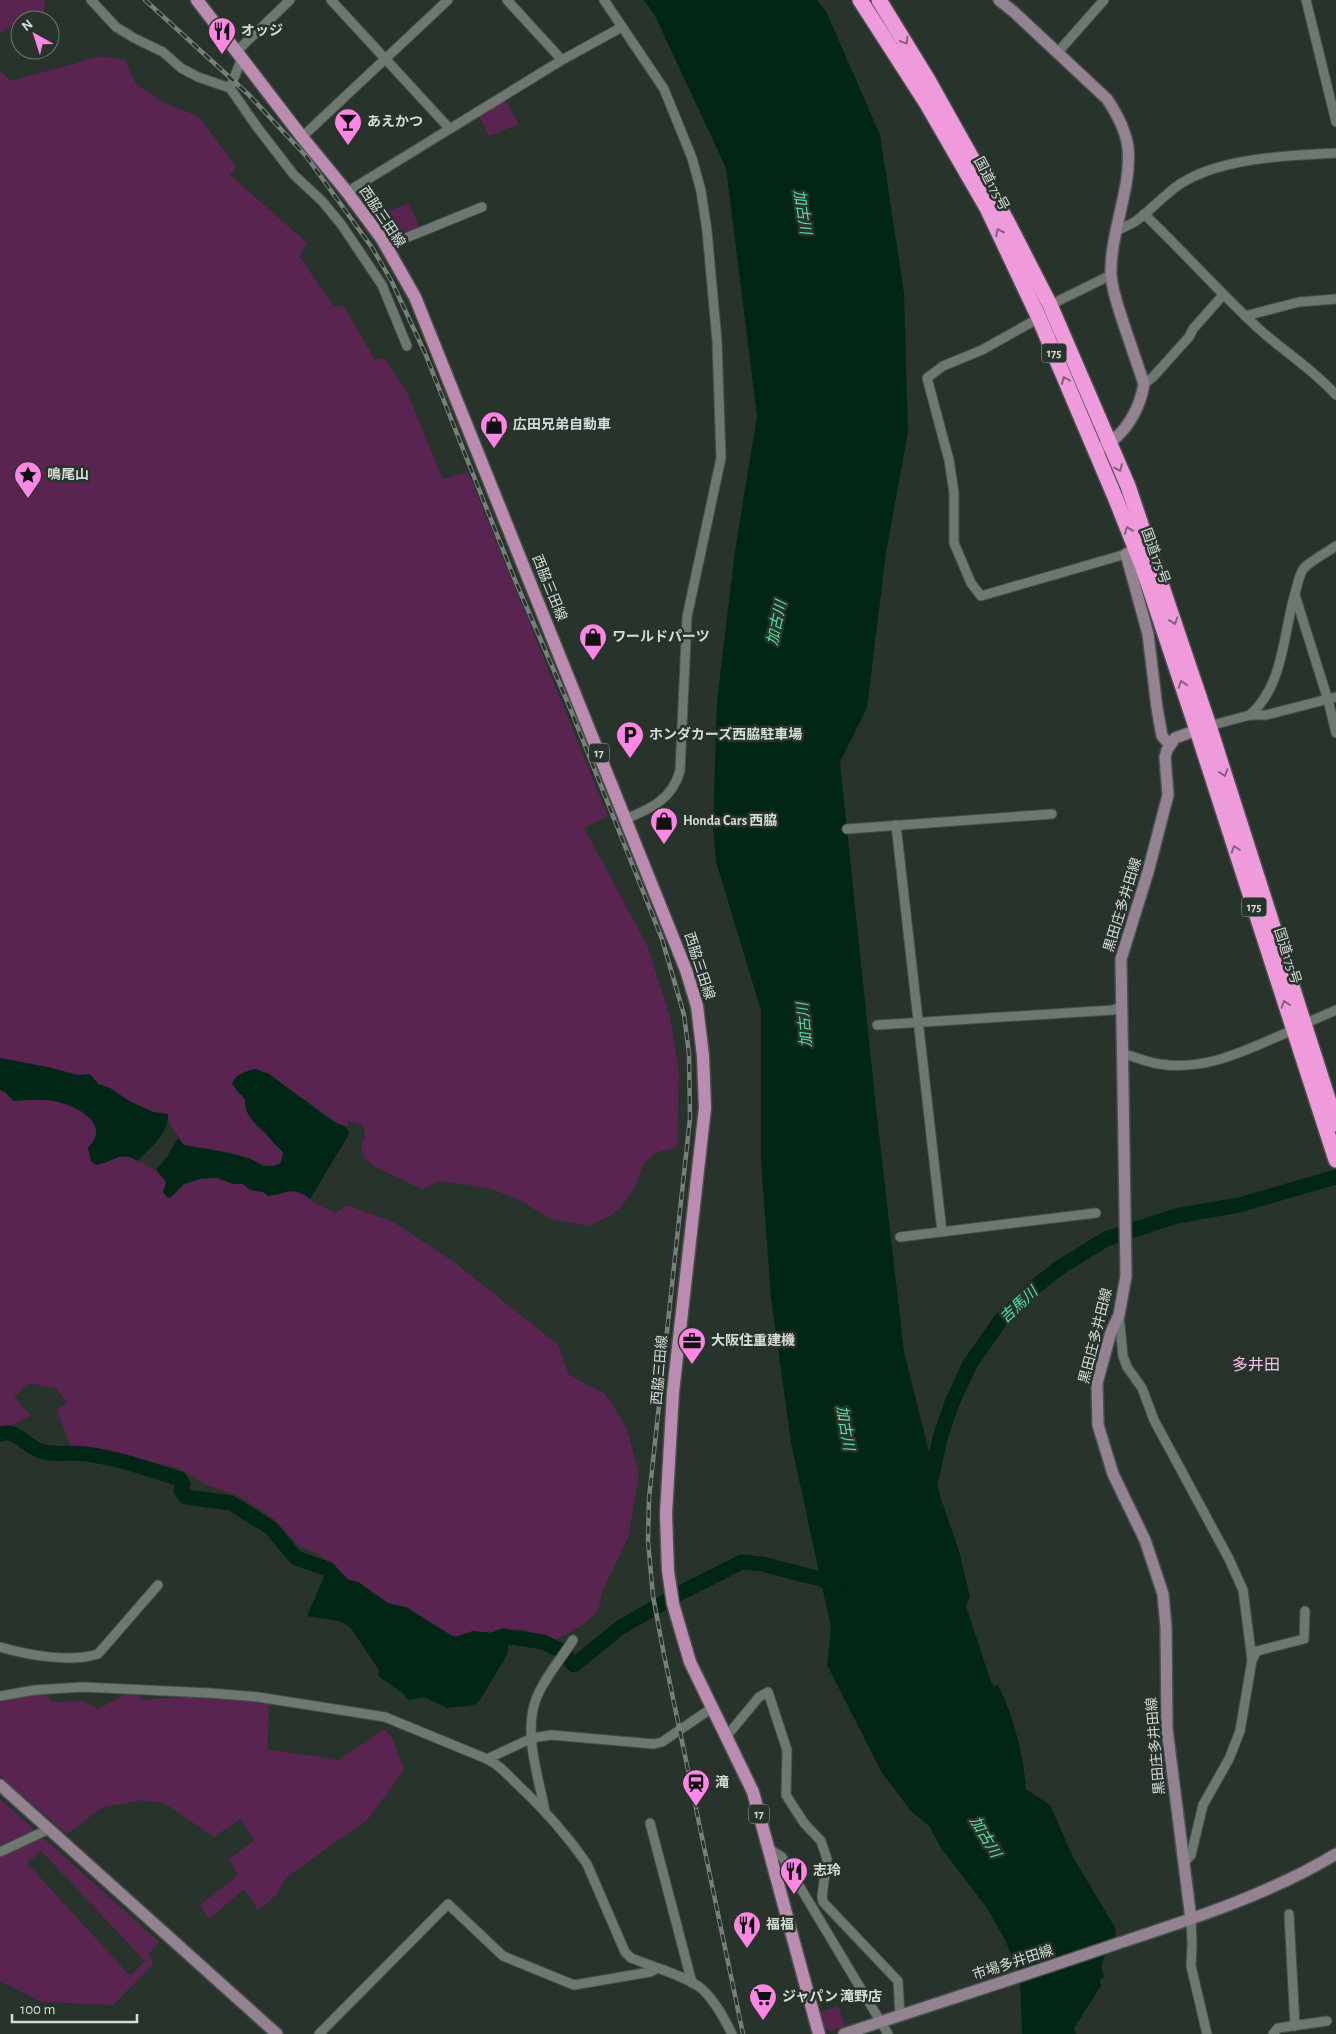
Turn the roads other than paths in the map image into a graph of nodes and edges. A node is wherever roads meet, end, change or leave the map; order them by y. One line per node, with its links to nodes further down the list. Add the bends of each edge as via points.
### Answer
1 (91, 0): 18 (street, via 128,35 163,52 181,68 198,77)
2 (197, 0): 15 (main road, 西脇三田線 / 17)
3 (290, 0): 15 (street)
4 (331, 0): 16 (street)
5 (448, 0): 16 (street)
6 (507, 0): 17 (street)
7 (604, 0): 13 (street)
8 (860, 0): 33 (highway, 国道175号 / 175, one-way to 8, via 963,165)
9 (880, 0): 31 (highway, 国道175号 / 175, one-way to 31, via 964,142)
10 (999, 0): 14 (main road)
11 (1306, 0): 19 (street)
12 (1102, 1): 14 (street)
13 (622, 27): 17 (street); 47 (street, via 664,89 686,142 701,192 717,341 721,458 687,617 680,771 665,798)
14 (1058, 52): 26 (main road, via 1107,99 1124,131 1128,149 1126,176)
15 (240, 54): 18 (street); 21 (main road, 西脇三田線 / 17)
16 (386, 59): 20 (street); 21 (street)
17 (562, 60): 20 (street)
18 (230, 88): 34 (street, via 294,175 342,224 382,285)
19 (1336, 122)
20 (449, 128): 23 (street)
21 (302, 137): 23 (main road, 西脇三田線 / 17)
22 (1336, 153): 25 (street, via 1244,162 1214,169 1179,185)
23 (347, 192): 27 (main road, 西脇三田線 / 17)
24 (482, 207): 27 (street)
25 (1144, 214): 26 (street); 29 (street)
26 (1116, 231): 28 (main road)
27 (386, 246): 47 (main road, 西脇三田線 / 17, via 414,297)
28 (1111, 275): 31 (street); 35 (main road, via 1114,296)
29 (1223, 295): 32 (street); 35 (street, via 1153,378)
30 (1336, 299): 32 (street, via 1299,302)
31 (1050, 305): 37 (highway, 国道175号 / 175)
32 (1245, 316): 36 (street)
33 (1039, 318): 37 (highway, 国道175号 / 175, one-way to 33); 39 (street, via 982,350 943,366 927,378 949,460 954,493 954,543 960,560 981,596)
34 (407, 346)
35 (1144, 384): 37 (main road, via 1142,397 1131,419 1121,432)
36 (1336, 395)
37 (1102, 446): 39 (highway, 国道175号 / 175, one-way to 37); 43 (highway, 国道175号 / 175, one-way to 43, via 1128,486)
38 (1336, 546): 40 (street, via 1304,569)
39 (1132, 552): 43 (highway, 国道175号 / 175, one-way to 39); 45 (main road, via 1148,634 1162,736)
40 (1295, 594): 41 (street); 42 (street, via 1280,664 1267,695)
41 (1332, 698): 42 (street, via 1266,715); 44 (street)
42 (1250, 715): 43 (street)
43 (1203, 728): 45 (main road, via 1176,738); 54 (highway, 国道175号 / 175)
44 (1336, 734)
45 (1170, 744): 50 (main road, 黒田庄多井田線, via 1165,757 1168,795 1121,959)
46 (1052, 814): 48 (street)
47 (625, 819): 69 (main road, 西脇三田線 / 17, via 686,970 697,1006 703,1056 705,1108 680,1314 666,1522 672,1598 690,1662)
48 (896, 826): 49 (street); 52 (street)
49 (847, 829)
50 (1120, 1007): 52 (street); 55 (main road, 黒田庄多井田線)
51 (1336, 1010): 54 (street)
52 (918, 1022): 53 (street); 60 (street)
53 (877, 1025)
54 (1299, 1027): 55 (street, via 1218,1061 1201,1064 1158,1064); 56 (highway, 国道175号 / 175)
55 (1122, 1053): 62 (main road, 黒田庄多井田線, via 1126,1276)
56 (1316, 1082): 57 (highway, 国道175号 / 175); 58 (highway, 国道175号 / 175)
57 (1336, 1124)
58 (1336, 1160)
59 (1096, 1212): 60 (street)
60 (942, 1232): 61 (street)
61 (900, 1237)
62 (1119, 1315): 67 (street, via 1127,1367 1142,1388 1154,1420 1243,1590); 80 (main road, 黒田庄多井田線, via 1097,1383 1098,1425 1113,1474 1145,1540 1162,1594 1166,1628 1167,1729)
63 (158, 1585): 66 (street, via 98,1654 64,1658)
64 (1305, 1610): 67 (street, via 1304,1640 1257,1652)
65 (573, 1640): 71 (street, via 536,1700 531,1723)
66 (0, 1647)
67 (1252, 1660): 80 (street, via 1240,1731 1230,1759 1203,1805 1191,1855)
68 (0, 1696): 72 (street, via 83,1687 258,1697 386,1717)
69 (712, 1708): 70 (main road, 西脇三田線 / 17); 71 (street, via 662,1742 654,1744 551,1735)
70 (726, 1737): 77 (main road, 西脇三田線 / 17, via 753,1792); 85 (street, via 768,1692 787,1750 786,1795 804,1823 821,1841 827,1859 823,1902 898,1981)
71 (532, 1738): 72 (street); 74 (street)
72 (487, 1759): 74 (street, via 499,1764)
73 (0, 1786): 76 (main road)
74 (545, 1813): 83 (street, via 587,1864 625,1952 630,1958)
75 (650, 1823): 84 (street)
76 (49, 1829): 78 (street); 89 (main road)
77 (768, 1848): 87 (street, via 782,1857); 92 (main road, 西脇三田線 / 17)
78 (0, 1852)
79 (1336, 1854): 82 (main road, via 1261,1893)
80 (1184, 1863): 82 (main road, 黒田庄多井田線)
81 (1289, 1914): 88 (street)
82 (1190, 1920): 85 (main road, 市場多井田線); 95 (street, via 1191,1966)
83 (656, 1968): 84 (street); 90 (street, via 650,1972 574,1985 503,1956 448,1904)
84 (692, 1983): 91 (street, via 701,1988 714,2004)
85 (900, 2015): 87 (main road, 市場多井田線)
86 (1327, 2021): 88 (street)
87 (881, 2022): 93 (main road, 市場多井田線); 94 (street)
88 (1295, 2026): 96 (street, via 1278,2028)
89 (277, 2034)
90 (319, 2034)
91 (732, 2034)
92 (819, 2034)
93 (844, 2034)
94 (888, 2034)
95 (1207, 2034)
96 (1273, 2034)

